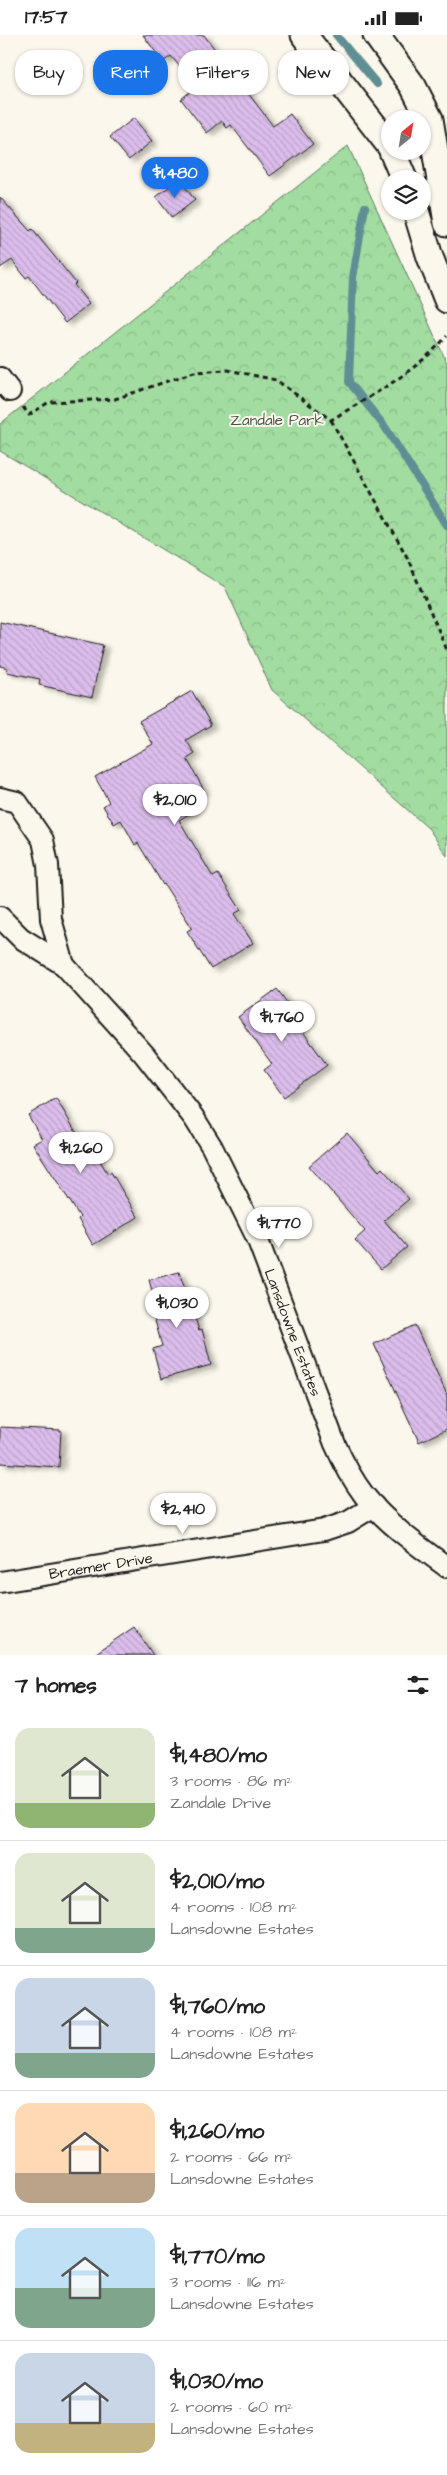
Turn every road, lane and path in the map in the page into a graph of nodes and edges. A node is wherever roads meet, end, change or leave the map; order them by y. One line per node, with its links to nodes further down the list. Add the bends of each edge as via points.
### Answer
1 (304, 35): 3 (street)
2 (376, 35): 5 (street, via 413,86 430,119)
3 (381, 134)
4 (419, 220): 6 (street)
5 (447, 223)
6 (447, 300)
7 (447, 336): 9 (path, via 434,351 384,389)
8 (5, 385): 9 (path, via 29,415 49,402 115,399 194,372 228,369 276,380)
9 (331, 420): 10 (path, via 407,557)
10 (447, 650)
11 (0, 798): 13 (street, Lansdowne Estates, via 17,802 43,840 52,919)
12 (0, 917): 13 (street, Lansdowne Estates, via 21,938)
13 (64, 965): 14 (street, Lansdowne Estates, via 144,1054 194,1118 212,1147 257,1238 335,1444 346,1467)
14 (374, 1506): 15 (street, Lansdowne Estates); 16 (street, Braemer Drive, via 348,1522 324,1530)
15 (447, 1567)
16 (0, 1582)

